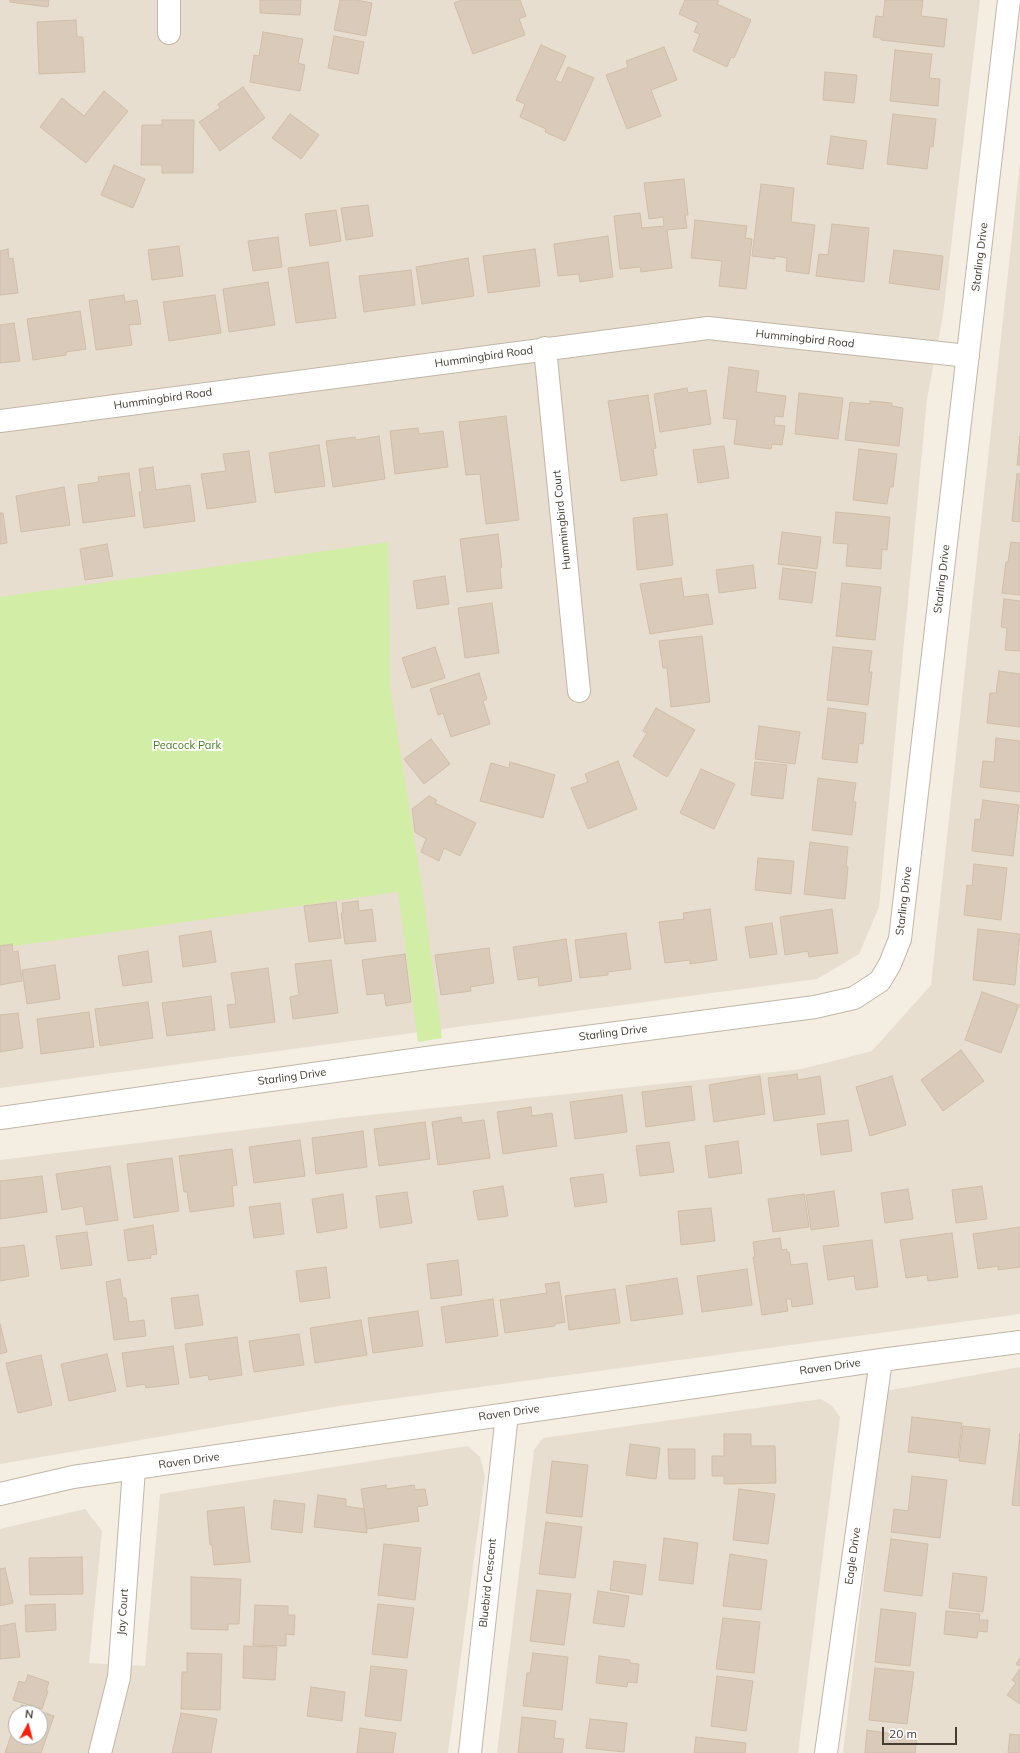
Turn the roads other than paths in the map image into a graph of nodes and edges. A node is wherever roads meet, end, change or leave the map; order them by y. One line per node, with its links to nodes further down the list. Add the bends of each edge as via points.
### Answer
1 (169, 0): 3 (street)
2 (1010, 0): 5 (street, Starling Drive)
3 (169, 33)
4 (545, 348): 5 (street, Hummingbird Road, via 708,328); 6 (street, Hummingbird Road); 7 (street, Hummingbird Court)
5 (968, 356): 8 (street, Starling Drive, via 900,939 880,981 854,998 815,1007)
6 (0, 421)
7 (579, 691)
8 (0, 1118)
9 (1020, 1342): 10 (street, Raven Drive)
10 (880, 1360): 11 (street, Raven Drive); 16 (street, Eagle Drive)
11 (507, 1414): 12 (street, Raven Drive); 15 (street, Bluebird Crescent)
12 (134, 1469): 13 (street, Raven Drive, via 73,1477); 14 (street, Jay Court, via 119,1677)
13 (0, 1494)
14 (100, 1753)
15 (470, 1753)
16 (826, 1753)

